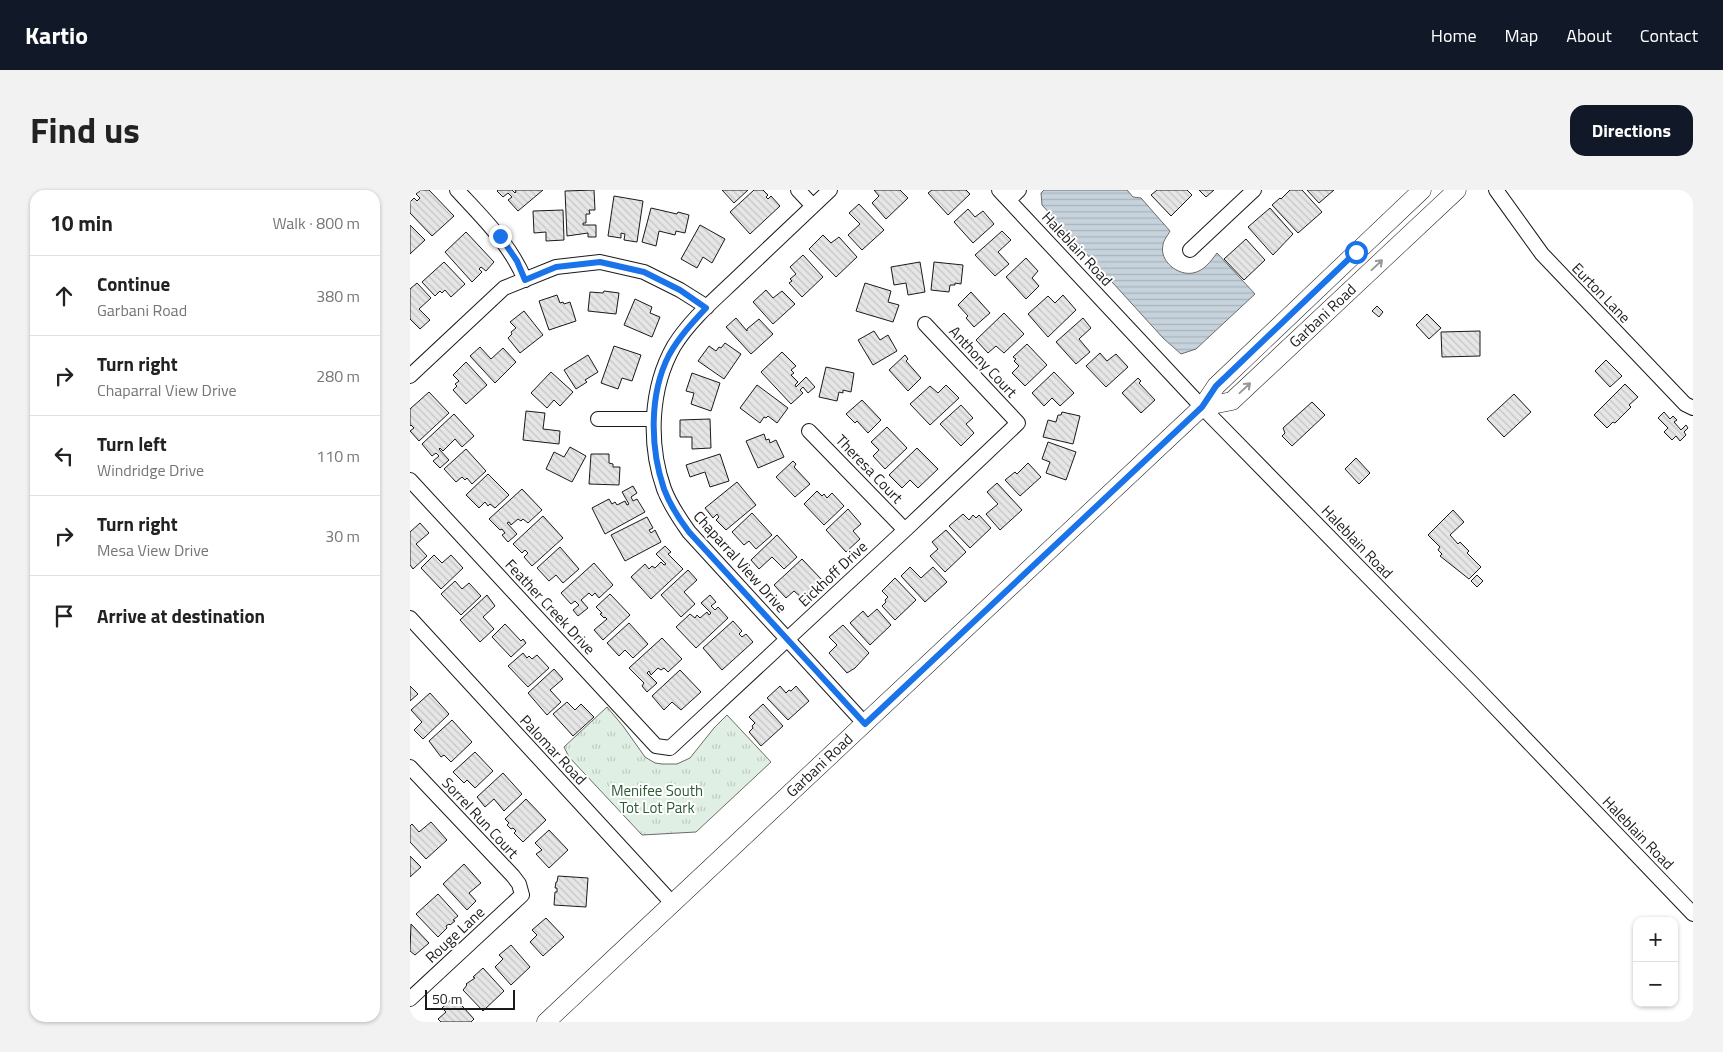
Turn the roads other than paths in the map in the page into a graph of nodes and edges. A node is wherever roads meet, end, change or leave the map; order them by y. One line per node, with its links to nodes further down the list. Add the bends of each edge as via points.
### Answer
1 (457, 190): 12 (street, via 500,236)
2 (798, 190): 10 (street)
3 (830, 190): 10 (street, Chaparral View Drive)
4 (1019, 190): 9 (street)
5 (1254, 190): 11 (street)
6 (1422, 190): 16 (main road, Garbani Road, via 1216,386)
7 (1457, 190): 16 (main road, Garbani Road, one-way to 7, via 1232,401)
8 (1496, 190): 17 (street, Eurton Lane, via 1542,254 1685,404)
9 (1004, 195): 16 (street, Haleblain Road)
10 (813, 206): 13 (street, Chaparral View Drive)
11 (1190, 250)
12 (525, 280): 13 (street, via 556,267 600,262 644,272 680,290); 15 (street, via 504,288)
13 (706, 308): 19 (street, Chaparral View Drive, via 685,330 668,357 660,378)
14 (925, 324): 20 (street, Anthony Court)
15 (410, 376)
16 (1202, 407): 26 (main road, Garbani Road); 31 (street, Haleblain Road)
17 (1693, 408)
18 (598, 419): 19 (street)
19 (654, 419): 25 (street, Chaparral View Drive, via 658,464 664,489 675,512 689,532)
20 (1018, 423): 23 (street, Eickhoff Drive)
21 (809, 431): 23 (street, Theresa Court)
22 (410, 480): 27 (street, Feather Creek Drive, via 656,746)
23 (905, 530): 25 (street, Eickhoff Drive)
24 (410, 618): 30 (street, Palomar Road)
25 (787, 640): 26 (street, Chaparral View Drive); 27 (street, Eickhoff Drive)
26 (865, 724): 30 (main road, Garbani Road)
27 (670, 748)
28 (413, 776): 29 (street, Sorrel Run Court, via 513,876)
29 (522, 895): 32 (street, Rouge Lane)
30 (673, 904): 33 (main road, Garbani Road)
31 (1693, 914)
32 (410, 999)
33 (546, 1022)

